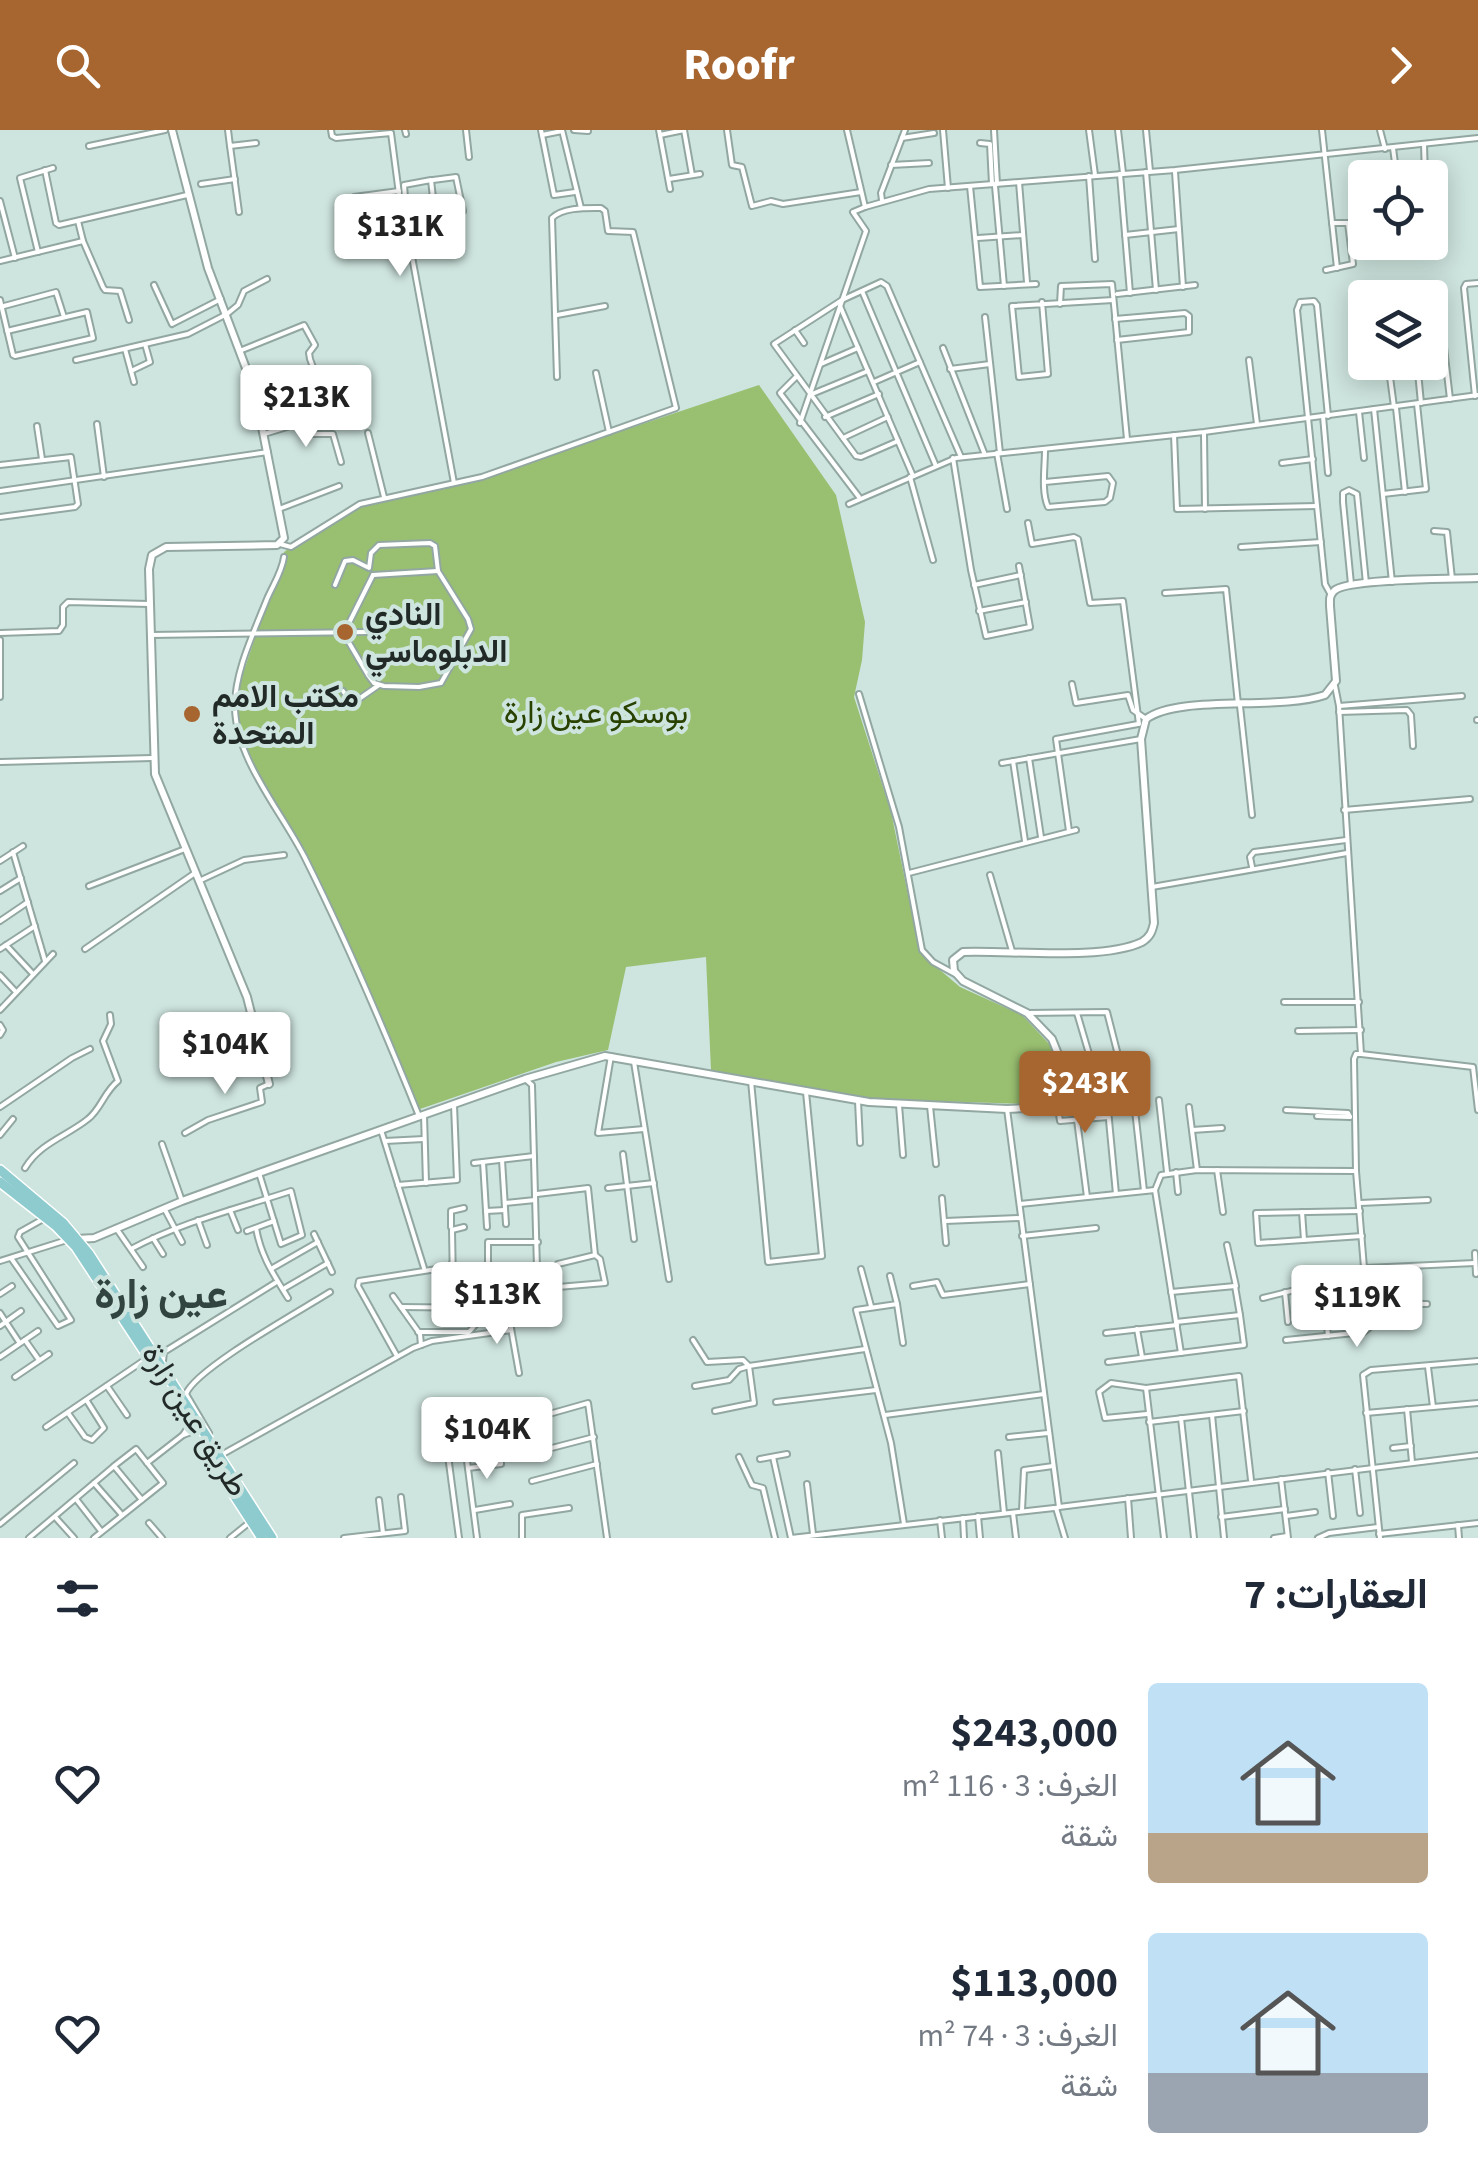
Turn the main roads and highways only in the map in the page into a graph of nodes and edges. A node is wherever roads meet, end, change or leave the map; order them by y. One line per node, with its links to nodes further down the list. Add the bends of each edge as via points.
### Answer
1 (168, 130): 3 (main road, via 208,268 242,350 284,538 280,544 161,548 152,555 152,758 247,997)
2 (1478, 578): 6 (main road, via 1338,588 1331,596 1337,675 1325,695 1168,710 1141,720 1154,928 1141,942 1086,952 959,953 952,964 975,989 1027,1013 1052,1039 1061,1064 1057,1085 1034,1106 858,1101 596,1057 259,1173)
3 (269, 1084)
4 (0, 1170): 7 (main road, طريق عين زارة)
5 (0, 1182): 7 (main road, طريق عين زارة)
6 (94, 1238): 7 (main road); 8 (main road)
7 (73, 1239): 8 (main road, طريق عين زارة); 9 (main road, طريق عين زارة)
8 (89, 1254): 10 (main road, طريق عين زارة)
9 (262, 1538)
10 (272, 1538)

